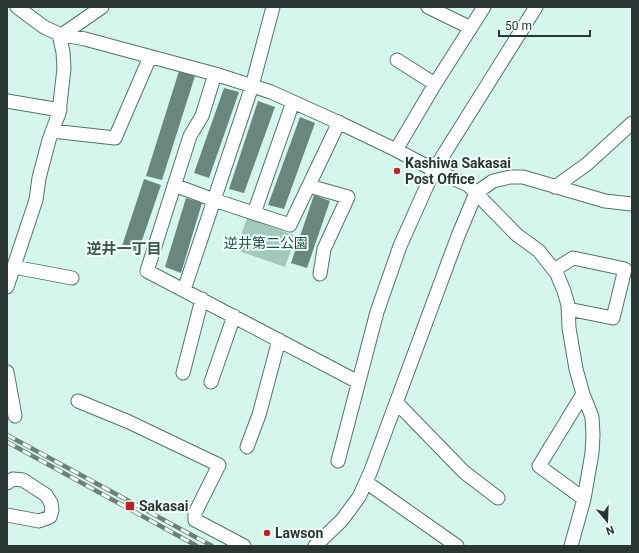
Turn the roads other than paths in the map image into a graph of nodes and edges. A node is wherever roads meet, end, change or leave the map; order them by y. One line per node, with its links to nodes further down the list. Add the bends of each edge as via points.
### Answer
1 (18, 7): 8 (street, via 44,27)
2 (102, 7): 8 (street)
3 (273, 7): 13 (street)
4 (428, 7): 7 (street)
5 (484, 7): 7 (street)
6 (536, 7): 21 (street)
7 (471, 28): 12 (street)
8 (61, 34): 9 (street); 16 (street, via 64,68)
9 (150, 57): 11 (street); 19 (street, via 115,138)
10 (397, 60): 12 (street)
11 (215, 74): 13 (street); 22 (street, via 202,116 190,136)
12 (435, 84): 20 (street)
13 (252, 86): 15 (street); 26 (street)
14 (7, 101): 16 (street)
15 (293, 102): 17 (street); 28 (street)
16 (60, 110): 19 (street)
17 (339, 122): 20 (street); 23 (street)
18 (632, 123): 24 (street, via 587,164)
19 (52, 131): 29 (street, via 39,178 36,200)
20 (396, 150): 21 (street)
21 (434, 170): 25 (street, via 468,185); 42 (street, via 376,312)
22 (174, 185): 26 (street); 34 (street, via 147,271)
23 (309, 186): 28 (street, via 290,225); 31 (street, via 348,198 324,249)
24 (556, 187): 25 (street, via 523,177 510,176 493,181); 27 (street, via 605,201)
25 (476, 193): 30 (street, via 517,235 539,251); 45 (street)
26 (214, 200): 28 (street); 34 (street)
27 (629, 201)
28 (254, 213)
29 (11, 265): 32 (street); 33 (street)
30 (554, 270): 36 (street, via 564,290); 36 (street, via 573,258 625,269 613,318)
31 (320, 274)
32 (72, 278)
33 (7, 287)
34 (184, 290): 35 (street)
35 (202, 299): 37 (street); 40 (street)
36 (568, 309): 43 (street, via 574,362)
37 (234, 316): 38 (street); 41 (street)
38 (279, 340): 42 (street); 47 (street)
39 (7, 372): 46 (street, via 15,416)
40 (183, 373)
41 (211, 382)
42 (358, 382): 48 (street)
43 (583, 394): 52 (street, via 592,417 593,435); 52 (street, via 540,466)
44 (78, 401): 54 (street, via 219,465 195,513 195,520)
45 (397, 403): 49 (street); 51 (street, via 464,472)
46 (7, 412)
47 (248, 447)
48 (338, 461)
49 (366, 482): 55 (street, via 359,497 342,520); 56 (street)
50 (7, 483): 53 (street, via 13,479 23,480 46,495 52,510 50,517 38,521)
51 (498, 498)
52 (584, 499): 57 (street)
53 (7, 515)
54 (244, 546)
55 (315, 546)
56 (457, 546)
57 (571, 546)

